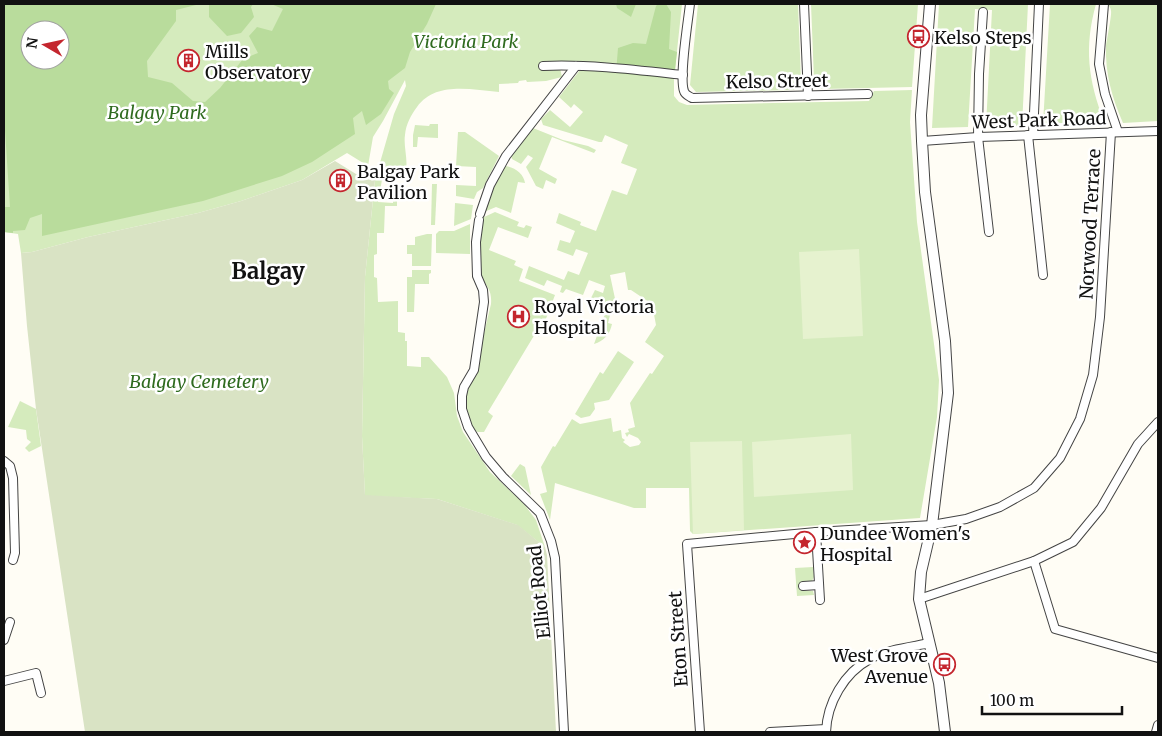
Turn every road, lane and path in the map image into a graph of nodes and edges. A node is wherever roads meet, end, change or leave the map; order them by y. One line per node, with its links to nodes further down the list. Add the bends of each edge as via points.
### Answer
1 (690, 4): 9 (street)
2 (804, 4): 11 (street)
3 (930, 4): 16 (street, via 921,115)
4 (1039, 4): 14 (street)
5 (1104, 4): 13 (street, via 1099,64)
6 (983, 12): 15 (street)
7 (543, 66): 8 (street)
8 (576, 66): 9 (street); 37 (street, Elliot Road, via 506,156 490,185 479,217 476,242 477,276 484,302 474,370 462,396 462,409 468,426 486,457 540,513 551,541 555,558)
9 (683, 75): 11 (street, Kelso Street, via 683,90 692,98)
10 (868, 94): 11 (street, Kelso Street)
11 (808, 96)
12 (1158, 131): 13 (street, West Park Road)
13 (1114, 132): 14 (street, West Park Road); 21 (street, Norwood Terrace, via 1100,317 1093,375 1080,419 1060,458 1034,488 1000,507 966,519)
14 (1030, 135): 15 (street, West Park Road); 18 (street)
15 (978, 137): 16 (street, West Park Road); 17 (street)
16 (922, 141): 21 (street, via 948,393)
17 (989, 232)
18 (1043, 275)
19 (1158, 422): 24 (street, via 1138,444 1101,508 1073,542)
20 (4, 461): 23 (street, via 10,466 13,478)
21 (932, 525): 22 (street); 27 (street)
22 (816, 532): 25 (street); 38 (street, Eton Street, via 687,544)
23 (13, 560)
24 (1034, 561): 27 (street); 32 (street, via 1055,629)
25 (819, 585): 26 (street); 28 (street)
26 (803, 586)
27 (919, 599): 31 (street)
28 (820, 600)
29 (10, 622): 30 (street)
30 (4, 640)
31 (930, 643): 36 (street, via 887,652 870,658 855,669 832,701); 40 (street)
32 (1158, 658)
33 (4, 681): 34 (street, via 36,673)
34 (41, 693)
35 (1158, 725): 41 (street)
36 (826, 731): 39 (street)
37 (564, 732)
38 (700, 732)
39 (770, 732)
40 (945, 732)
41 (1156, 732)

